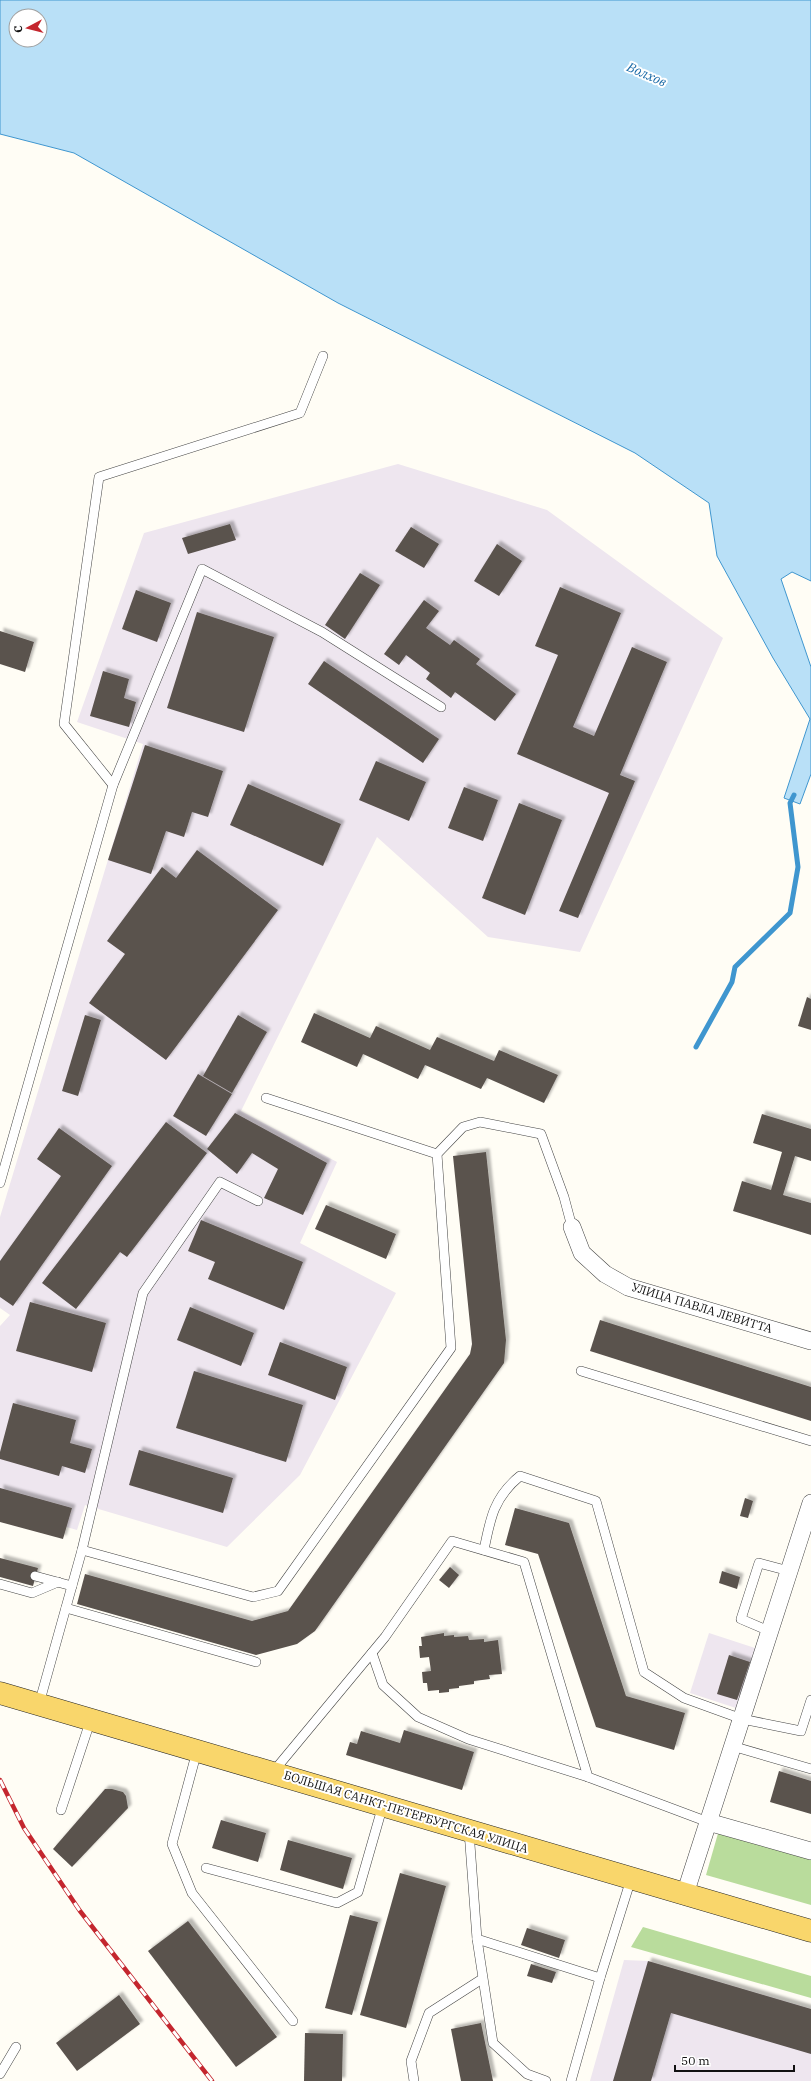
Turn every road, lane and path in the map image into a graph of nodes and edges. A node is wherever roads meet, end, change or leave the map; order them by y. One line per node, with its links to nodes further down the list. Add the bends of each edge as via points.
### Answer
1 (323, 356): 3 (lane, via 300,413 100,477 64,724)
2 (441, 707): 3 (lane, via 322,632 202,569)
3 (113, 785): 6 (lane)
4 (266, 1098): 5 (lane)
5 (437, 1154): 8 (lane, via 463,1127 480,1122 541,1134); 14 (lane, via 451,1348 278,1591 253,1597)
6 (0, 1183)
7 (258, 1201): 14 (lane, via 220,1182 143,1292)
8 (572, 1227): 9 (street, УЛИЦА ПАВЛА ЛЕВИТТА, via 582,1253 605,1274 628,1287)
9 (811, 1341)
10 (581, 1371): 11 (lane)
11 (811, 1441)
12 (811, 1502): 13 (street)
13 (807, 1532): 16 (street)
14 (82, 1550): 20 (lane)
15 (484, 1550): 23 (lane, via 452,1541); 29 (lane, via 494,1507 506,1487 520,1476 596,1501 644,1672 684,1698); 34 (lane, via 524,1562)
16 (789, 1571): 22 (street); 22 (lane, via 758,1563 741,1619)
17 (35, 1576): 18 (lane)
18 (58, 1582): 19 (lane, via 32,1593); 20 (lane)
19 (0, 1584)
20 (72, 1586): 21 (lane)
21 (66, 1608): 24 (lane); 27 (lane)
22 (770, 1631): 29 (street)
23 (372, 1653): 33 (lane); 34 (lane, via 383,1685 418,1716 468,1740)
24 (256, 1662)
25 (0, 1693): 27 (main road, БОЛЬШАЯ САНКТ-ПЕТЕРБУРГСКАЯ УЛИЦА)
26 (811, 1700): 29 (lane, via 801,1731)
27 (39, 1704): 28 (main road, БОЛЬШАЯ САНКТ-ПЕТЕРБУРГСКАЯ УЛИЦА)
28 (92, 1719): 31 (main road, БОЛЬШАЯ САНКТ-ПЕТЕРБУРГСКАЯ УЛИЦА); 36 (lane)
29 (742, 1719): 30 (street)
30 (732, 1746): 32 (lane); 37 (street)
31 (197, 1751): 33 (main road, БОЛЬШАЯ САНКТ-ПЕТЕРБУРГСКАЯ УЛИЦА); 47 (lane, via 172,1844 192,1893)
32 (811, 1769)
33 (272, 1772): 35 (main road, БОЛЬШАЯ САНКТ-ПЕТЕРБУРГСКАЯ УЛИЦА)
34 (588, 1777): 37 (lane)
35 (383, 1805): 38 (main road, БОЛЬШАЯ САНКТ-ПЕТЕРБУРГСКАЯ УЛИЦА); 40 (lane, via 358,1892 337,1903)
36 (61, 1810)
37 (708, 1822): 39 (street); 42 (street)
38 (469, 1831): 41 (main road, БОЛЬШАЯ САНКТ-ПЕТЕРБУРГСКАЯ УЛИЦА); 44 (lane)
39 (811, 1851)
40 (206, 1868)
41 (631, 1879): 42 (main road, БОЛЬШАЯ САНКТ-ПЕТЕРБУРГСКАЯ УЛИЦА); 45 (lane)
42 (685, 1894): 43 (main road, БОЛЬШАЯ САНКТ-ПЕТЕРБУРГСКАЯ УЛИЦА)
43 (811, 1931)
44 (477, 1939): 45 (lane); 46 (lane)
45 (600, 1978): 52 (lane)
46 (482, 1979): 50 (lane, via 429,2014 411,2061); 51 (lane, via 493,2043 527,2074)
47 (292, 2021)
48 (16, 2047): 49 (lane)
49 (0, 2074)
50 (414, 2081)
51 (546, 2081)
52 (572, 2081)

